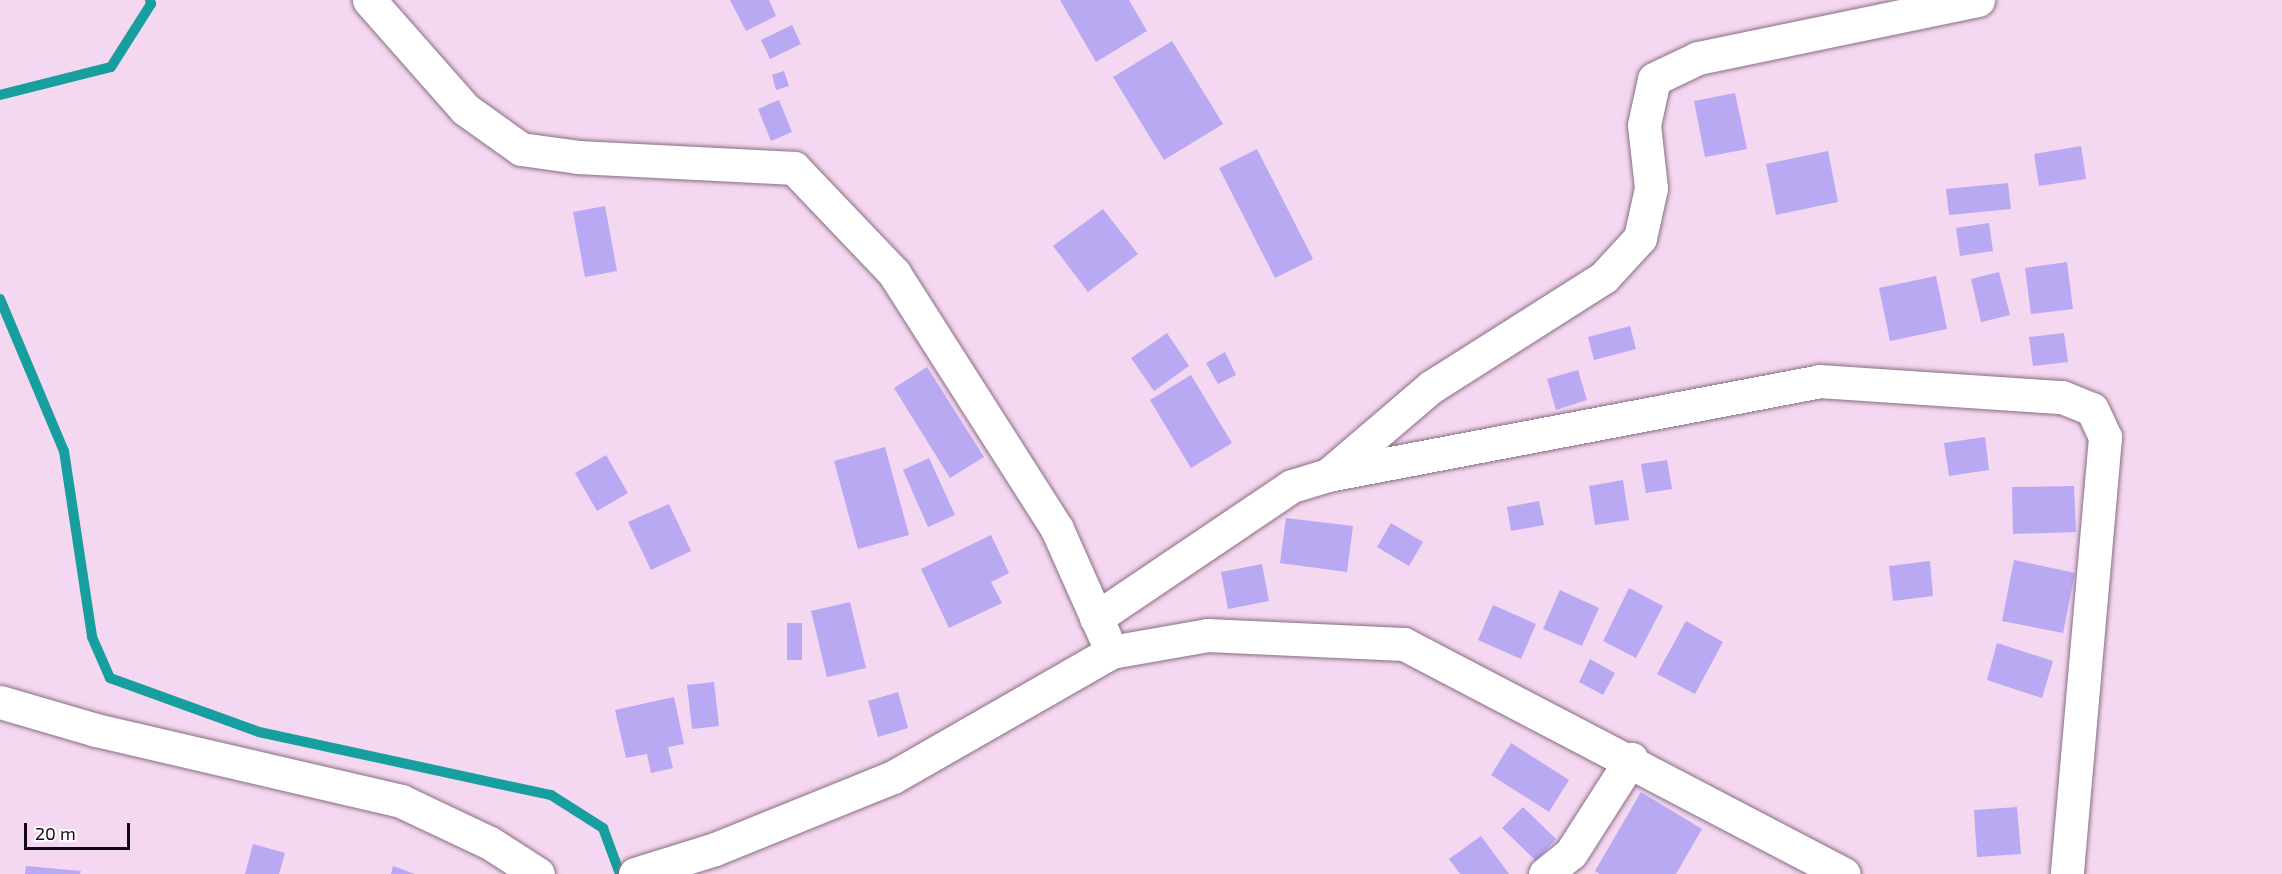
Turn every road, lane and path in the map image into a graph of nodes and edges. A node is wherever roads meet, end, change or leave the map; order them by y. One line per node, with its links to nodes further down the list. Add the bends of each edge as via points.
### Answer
1 (369, 0): 4 (street, via 465,109 521,148 579,157 794,168 894,273 1057,529)
2 (1978, 0): 3 (street, via 1698,58 1654,79 1644,125 1651,188 1640,238 1604,277 1431,387)
3 (1328, 475): 4 (street, via 1292,486); 12 (street, via 1819,381 2062,397 2092,409 2105,437)
4 (1096, 618): 5 (street)
5 (1111, 652): 7 (street, via 1207,634 1404,644); 8 (street, via 894,777 715,849)
6 (0, 702): 9 (street, via 96,730 401,801 490,843)
7 (1631, 759): 10 (street, via 1571,853); 11 (street)
8 (648, 870)
9 (538, 874)
10 (1545, 874)
11 (1844, 874)
12 (2067, 874)

